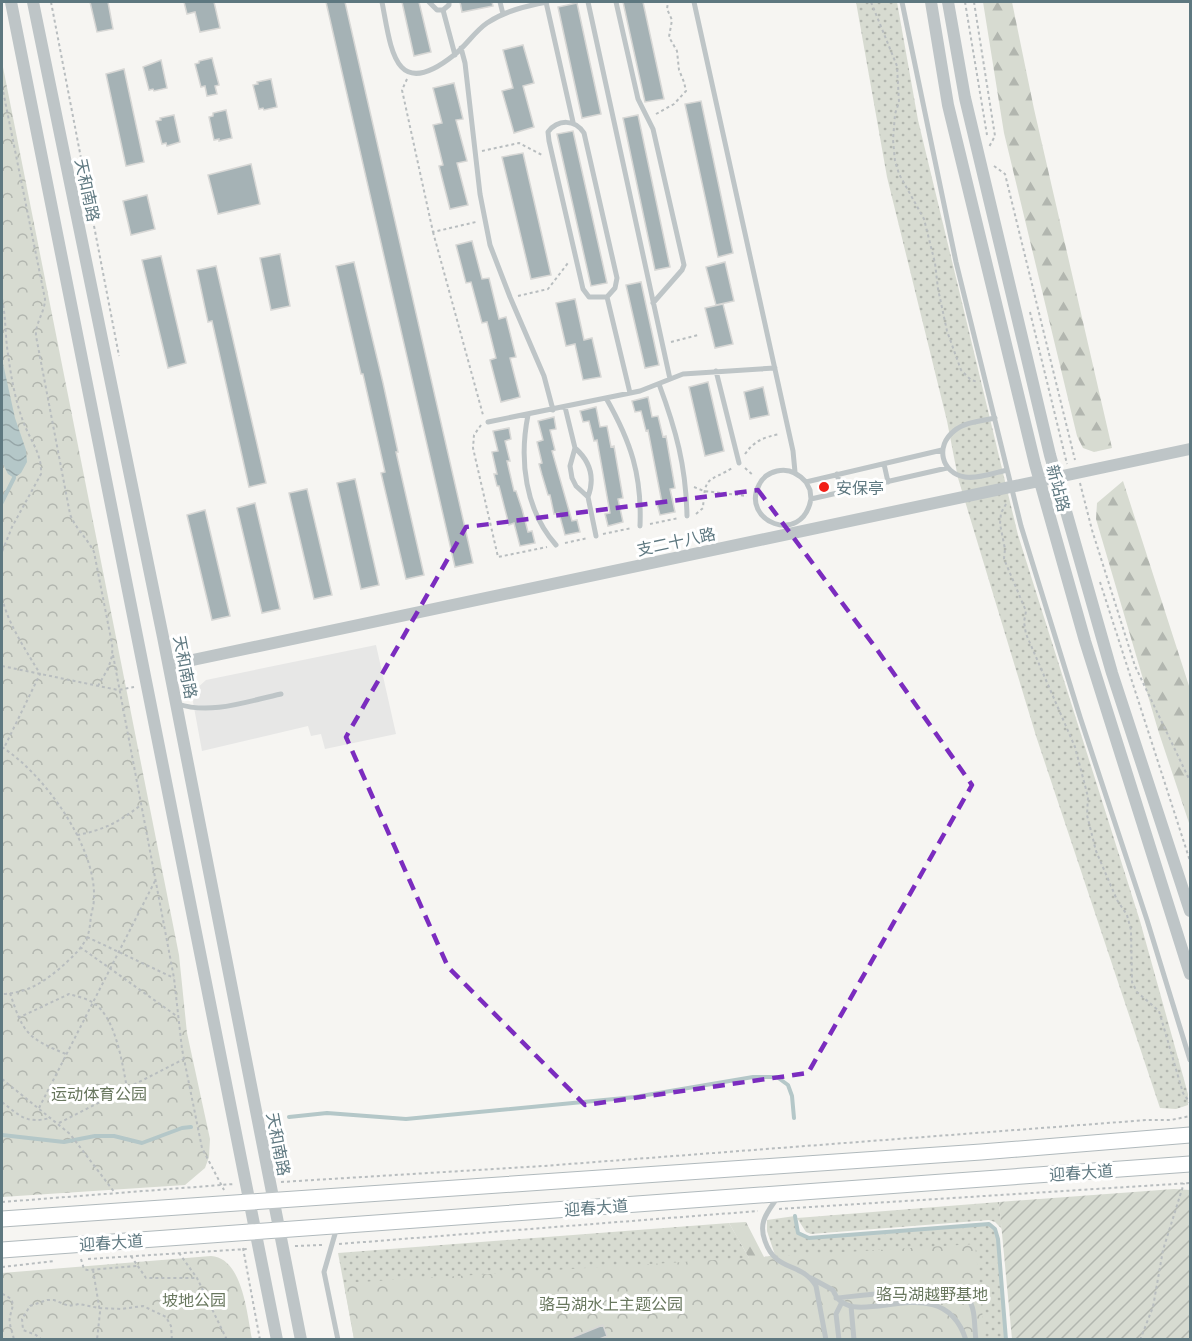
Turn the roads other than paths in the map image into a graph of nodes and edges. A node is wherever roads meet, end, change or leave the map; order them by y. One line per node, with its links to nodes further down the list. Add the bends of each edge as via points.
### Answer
1 (11, 2): 62 (street)
2 (33, 2): 53 (street, 天和南路)
3 (381, 2): 17 (lane, via 391,48 403,70 430,70)
4 (429, 2): 14 (lane)
5 (449, 2): 14 (lane)
6 (500, 2): 15 (lane)
7 (546, 2): 15 (lane); 18 (lane)
8 (588, 2): 20 (lane)
9 (616, 2): 20 (lane, via 638,99 652,129 684,265)
10 (694, 2): 21 (lane)
11 (902, 2): 30 (lane, via 954,251)
12 (931, 2): 42 (street, 新站路, via 948,105)
13 (948, 2): 41 (street, 新站路, via 965,98)
14 (443, 10): 17 (lane)
15 (503, 14): 16 (lane, via 486,23)
16 (461, 48): 17 (lane); 28 (lane, via 490,245 544,376)
17 (455, 54)
18 (573, 122): 19 (lane, via 584,134 617,278); 19 (lane, via 551,127 548,132 553,160 585,295)
19 (607, 297): 25 (lane)
20 (654, 303): 23 (lane)
21 (775, 368): 22 (lane); 39 (lane)
22 (716, 371): 23 (lane); 35 (lane)
23 (670, 379): 24 (lane)
24 (659, 384): 25 (lane); 49 (lane, via 677,436 686,481)
25 (630, 393): 26 (lane)
26 (606, 398): 27 (lane); 50 (lane, via 632,452 640,493)
27 (565, 407): 28 (lane); 32 (lane)
28 (553, 410): 29 (lane)
29 (528, 415): 31 (lane); 52 (lane, via 523,455 527,481 538,519)
30 (995, 418): 34 (lane, via 953,432); 38 (lane)
31 (488, 422)
32 (575, 448): 47 (lane, via 592,475); 47 (lane, via 570,466 572,478)
33 (1191, 449): 41 (street, 支二十八路)
34 (942, 450): 36 (lane); 37 (lane)
35 (739, 463)
36 (884, 464): 40 (lane); 44 (lane)
37 (947, 468): 38 (lane, via 971,478); 44 (lane)
38 (1007, 470): 45 (lane)
39 (795, 472): 43 (lane); 48 (lane, via 772,472 761,481 756,497 758,510 770,522 783,526 800,520)
40 (837, 474): 43 (lane); 46 (lane)
41 (1056, 477): 42 (street, 支二十八路); 56 (street, 新站路, via 1112,673)
42 (1040, 481): 45 (street, 支二十八路); 57 (street, 新站路, via 1084,642)
43 (806, 482): 48 (lane)
44 (888, 482): 46 (lane)
45 (1012, 490): 53 (street, 支二十八路); 58 (lane, via 1080,717)
46 (842, 492): 48 (lane)
47 (588, 497): 51 (lane)
48 (811, 499)
49 (687, 516)
50 (640, 526)
51 (596, 536)
52 (555, 545)
53 (169, 665): 55 (street, 天和南路)
54 (281, 694): 55 (lane, via 215,708)
55 (176, 703): 63 (street, 天和南路)
56 (1191, 911)
57 (1191, 974)
58 (1191, 1060)
59 (1191, 1135): 63 (main road, 迎春大道)
60 (1191, 1164): 61 (main road, 迎春大道)
61 (780, 1194): 65 (main road, 迎春大道); 69 (lane, via 761,1226 770,1255)
62 (250, 1201): 63 (main road, 迎春大道); 64 (main road, 迎春大道); 67 (street)
63 (274, 1201): 66 (street, 天和南路)
64 (2, 1219)
65 (337, 1226): 66 (main road, 迎春大道); 75 (lane, via 324,1272)
66 (279, 1231): 67 (main road, 迎春大道); 74 (street, 天和南路)
67 (248, 1233): 68 (main road, 迎春大道); 73 (street, via 259,1248)
68 (2, 1250)
69 (811, 1278): 70 (lane, via 833,1290); 76 (lane)
70 (836, 1298): 71 (lane); 80 (lane, via 921,1291 963,1295 972,1307)
71 (842, 1304): 72 (lane); 77 (lane, via 836,1314)
72 (850, 1306): 78 (lane); 79 (lane, via 935,1304 960,1324)
73 (277, 1340)
74 (301, 1340)
75 (338, 1340)
76 (826, 1340)
77 (839, 1340)
78 (854, 1340)
79 (966, 1340)
80 (976, 1340)

